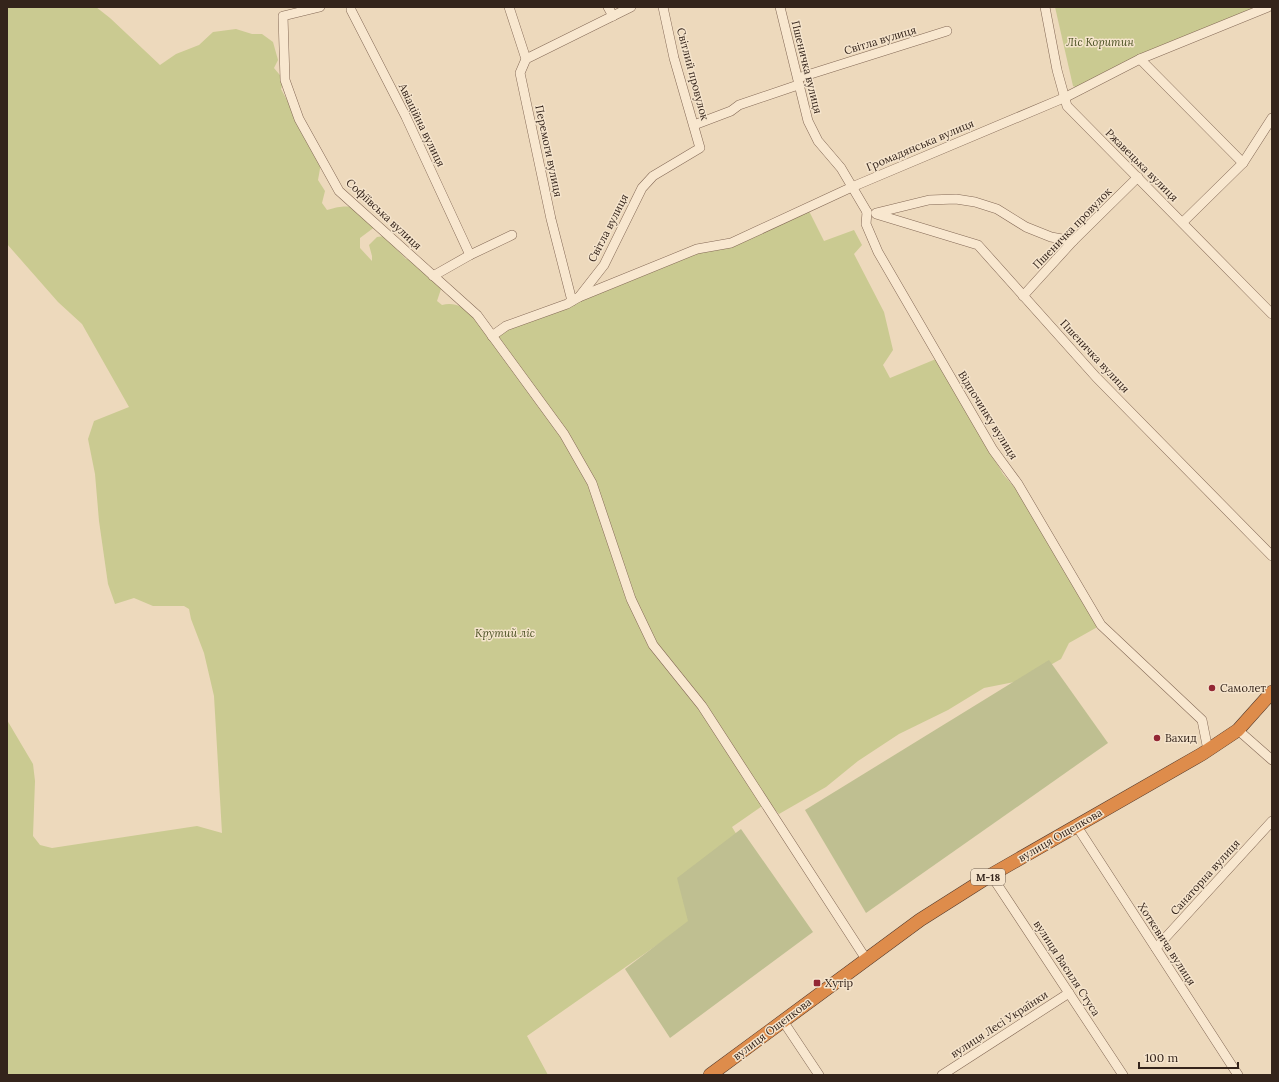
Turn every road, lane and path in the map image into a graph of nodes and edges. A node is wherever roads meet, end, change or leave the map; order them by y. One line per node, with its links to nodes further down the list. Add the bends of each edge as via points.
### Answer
1 (320, 7): 28 (street, Софіївська вулиця, via 283,16 285,80 299,119 339,191)
2 (351, 7): 27 (street, Авіаційна вулиця)
3 (509, 7): 12 (street)
4 (608, 7): 10 (street)
5 (631, 7): 10 (street)
6 (663, 7): 17 (street, Світлий провулок, via 674,58)
7 (780, 7): 14 (street, Пшеничка вулиця)
8 (1045, 7): 15 (street, Ржавецька вулиця, via 1057,70)
9 (1268, 7): 13 (street, Громадянська вулиця)
10 (613, 16): 12 (street)
11 (947, 31): 14 (street, Світла вулиця)
12 (526, 59): 30 (street, Перемоги вулиця, via 520,73 551,219)
13 (1140, 59): 15 (street, Громадянська вулиця); 19 (street)
14 (798, 82): 17 (street, Світла вулиця); 21 (street, Пшеничка вулиця, via 808,121 818,141 841,168)
15 (1066, 97): 20 (street, Ржавецька вулиця, via 1067,106 1080,121); 21 (street, Громадянська вулиця)
16 (1272, 118): 19 (street)
17 (694, 124): 18 (street, Світлий провулок)
18 (700, 148): 30 (street, Світла вулиця, via 653,176 642,188 604,265)
19 (1243, 163): 24 (street)
20 (1138, 177): 24 (street, Ржавецька вулиця); 26 (street, Пшеничка провулок)
21 (852, 187): 22 (street, Пшеничка вулиця); 30 (street, Громадянська вулиця, via 731,243 697,249)
22 (866, 212): 23 (street, Пшеничка вулиця); 36 (street, Відпочинку вулиця, via 866,224 878,252 993,450 1018,484 1101,625 1202,720)
23 (876, 214): 26 (street, via 929,200 956,199 997,209 1026,227 1051,237); 29 (street, Пшеничка вулиця, via 978,245)
24 (1183, 222): 31 (street, Ржавецька вулиця)
25 (512, 235): 27 (street)
26 (1073, 241): 29 (street, Пшеничка провулок)
27 (470, 255): 28 (street)
28 (433, 276): 32 (street, Софіївська вулиця, via 477,315)
29 (1023, 296): 33 (street, Пшеничка вулиця, via 1096,377)
30 (576, 299): 32 (street, via 506,326)
31 (1272, 314)
32 (492, 336): 42 (street, Софіївська вулиця, via 564,434 592,483 631,599 653,645 702,706)
33 (1272, 556)
34 (1272, 692): 35 (highway, вулиця Ощепкова / М-18)
35 (1238, 730): 36 (highway, вулиця Ощепкова / М-18); 37 (street)
36 (1208, 750): 39 (highway, вулиця Ощепкова / М-18)
37 (1272, 760)
38 (1272, 821): 41 (street, Санаторна вулиця)
39 (1076, 825): 40 (highway, вулиця Ощепкова / М-18); 41 (street, Хоткевича вулиця)
40 (991, 875): 42 (highway, вулиця Ощепкова / М-18, via 920,920); 43 (street, вулиця Василя Стуса)
41 (1156, 948): 49 (street, Хоткевича вулиця)
42 (866, 959): 44 (highway, вулиця Ощепкова / М-18)
43 (1069, 993): 47 (street, вулиця Лесі Українки); 48 (street, вулиця Василя Стуса)
44 (783, 1021): 45 (highway, вулиця Ощепкова / М-18); 46 (street)
45 (710, 1075)
46 (820, 1075)
47 (942, 1075)
48 (1123, 1075)
49 (1238, 1075)

